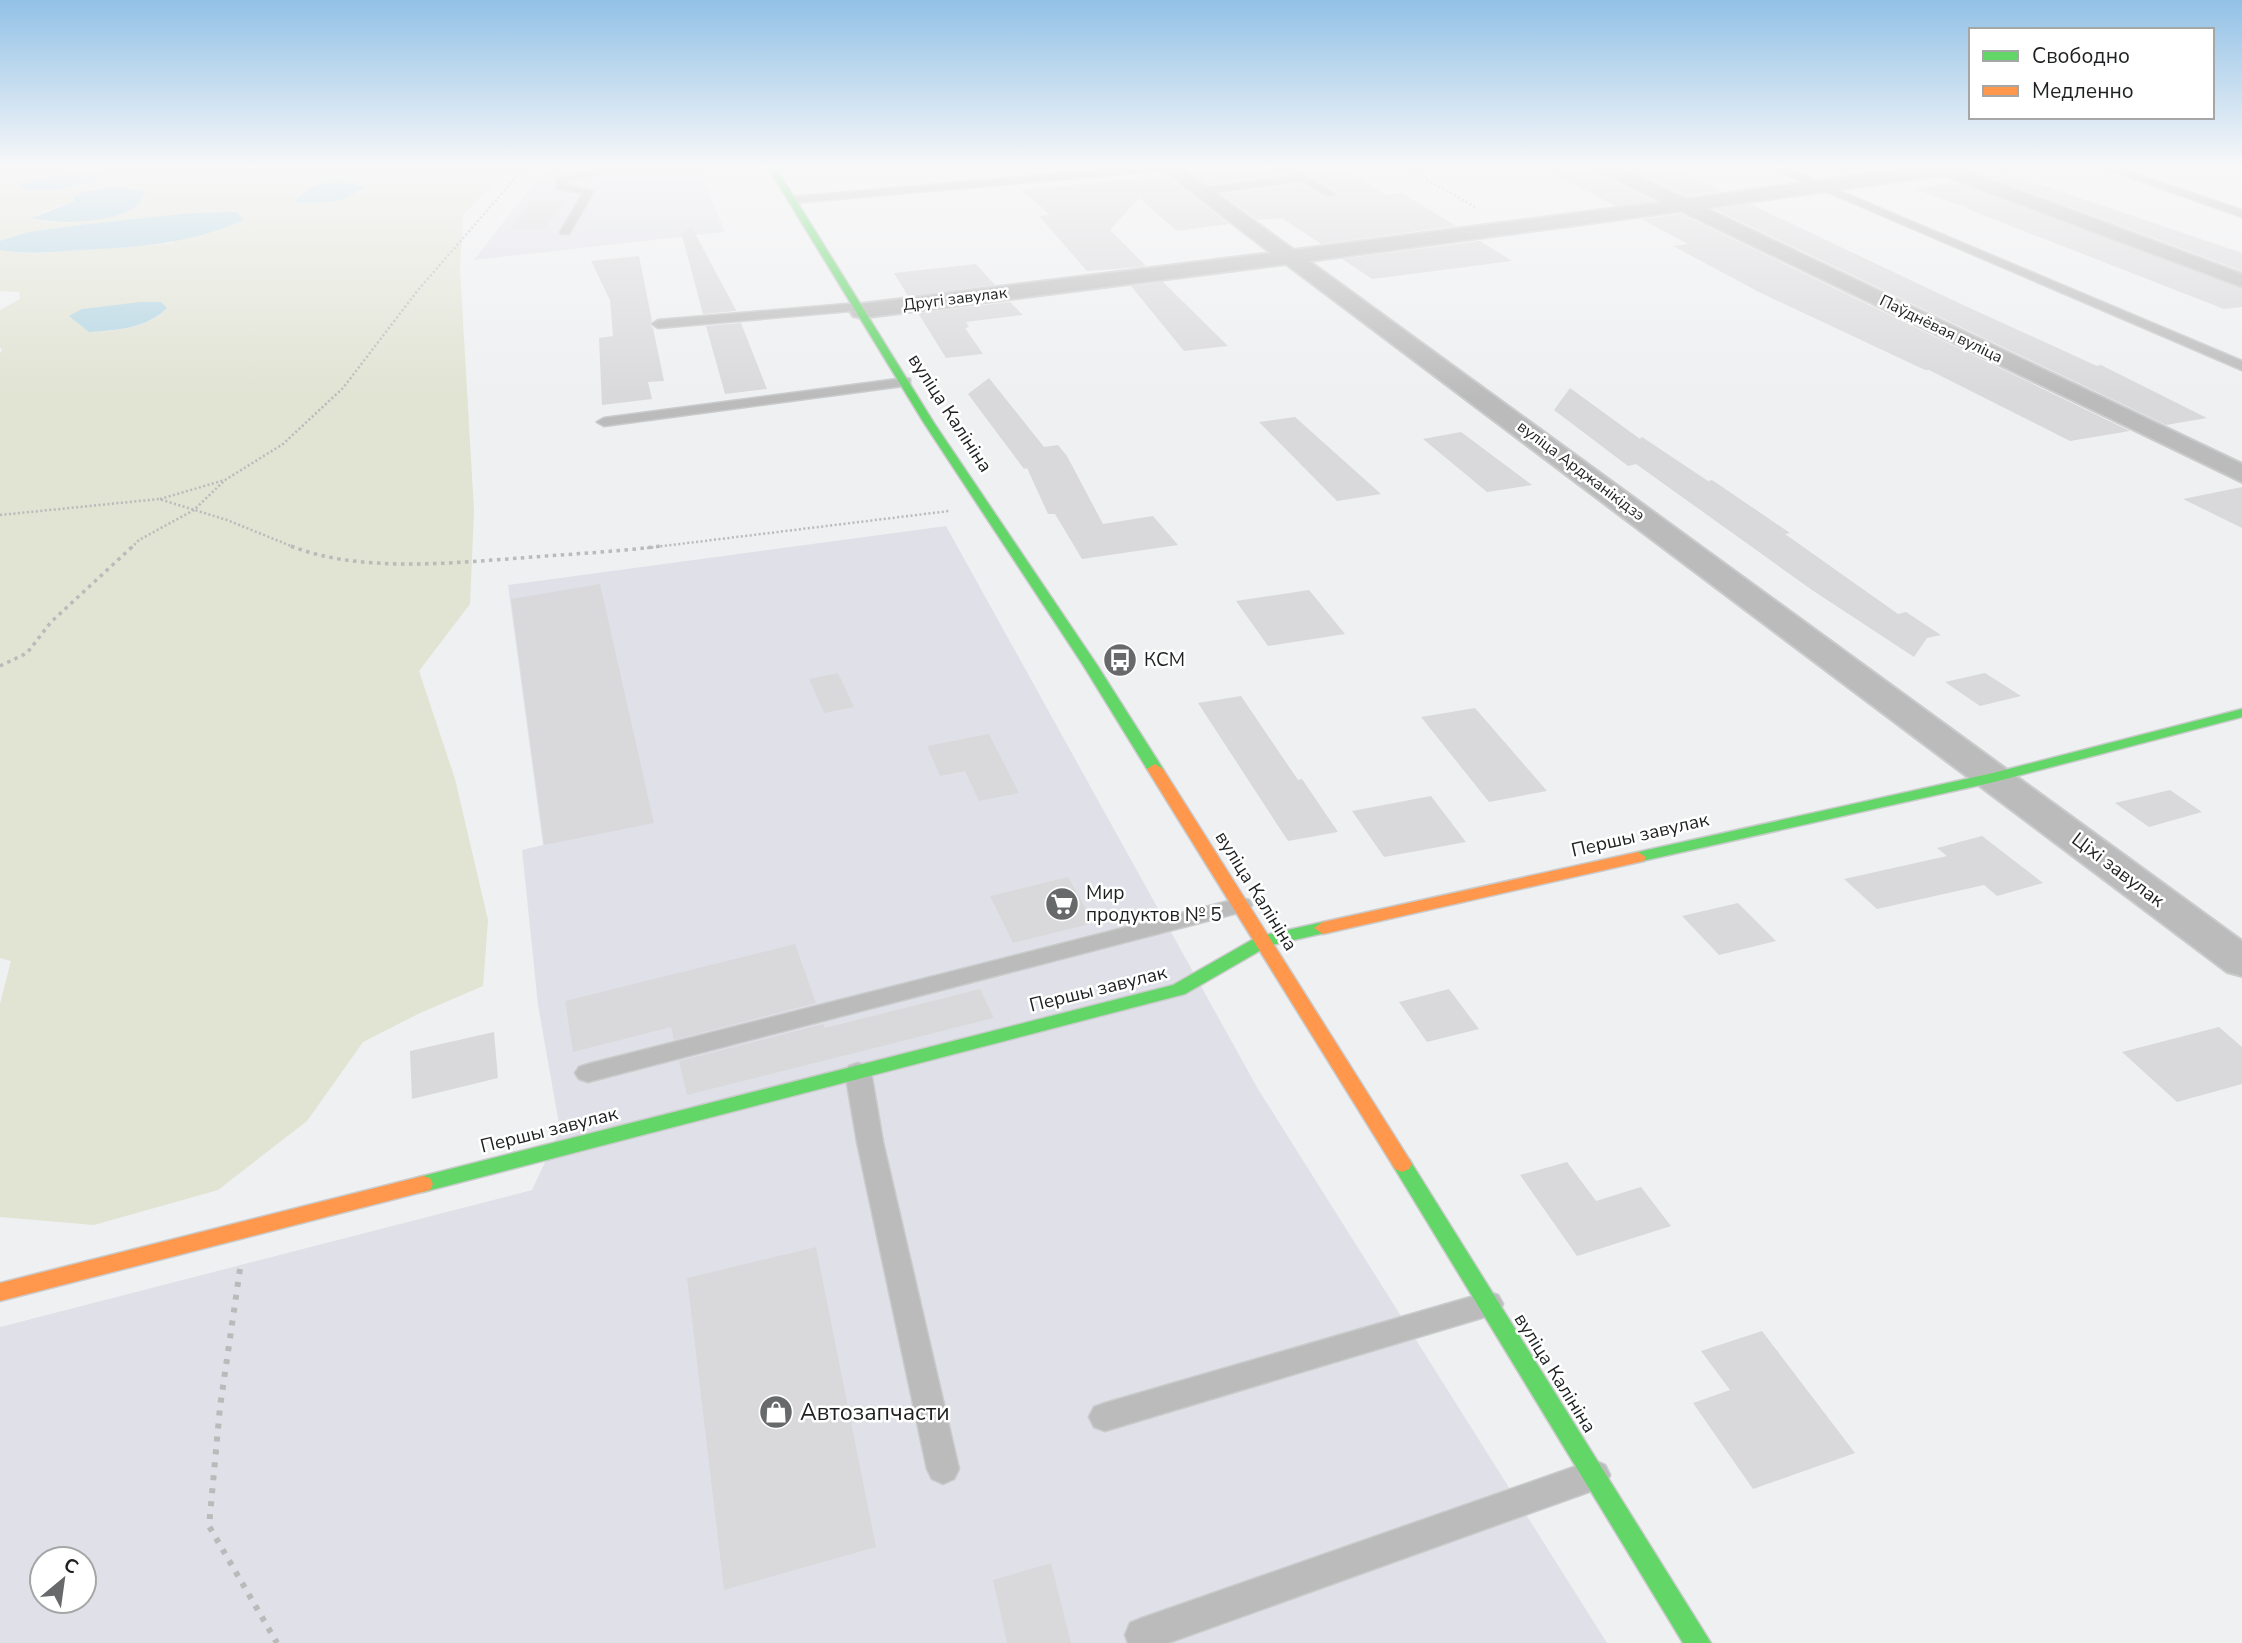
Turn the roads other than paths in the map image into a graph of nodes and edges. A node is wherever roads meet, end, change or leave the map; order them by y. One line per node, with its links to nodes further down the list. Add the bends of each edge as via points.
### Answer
1 (818, 243): 9 (street, вуліца Калініна)
2 (1274, 243): 7 (street, вуліца Арджанікідзэ)
3 (1402, 243): 7 (street, Другі завулак)
4 (1760, 243): 14 (street, Паўднёвая вуліца)
5 (1952, 243): 11 (lane)
6 (2140, 243): 8 (street)
7 (1292, 256): 9 (street, Другі завулак); 16 (street, вуліца Арджанікідзэ)
8 (2242, 281)
9 (859, 309): 10 (lane); 12 (street, вуліца Калініна)
10 (659, 324)
11 (2242, 366)
12 (905, 383): 13 (lane); 17 (street, вуліца Калініна)
13 (604, 422)
14 (2242, 474)
15 (2242, 713): 16 (street, Першы завулак)
16 (1994, 777): 18 (street, Першы завулак); 19 (street, Ціхі завулак)
17 (1241, 905): 18 (street, вуліца Калініна); 21 (lane)
18 (1263, 941): 20 (street, Першы завулак, via 1180,990); 23 (street, вуліца Калініна)
19 (2242, 962)
20 (858, 1072): 22 (street, Першы завулак); 25 (lane)
21 (588, 1073)
22 (0, 1292)
23 (1488, 1304): 24 (lane); 26 (street, вуліца Калініна)
24 (1105, 1417)
25 (943, 1469)
26 (1594, 1475): 27 (lane); 28 (street, вуліца Калініна)
27 (1142, 1635)
28 (1698, 1643)

